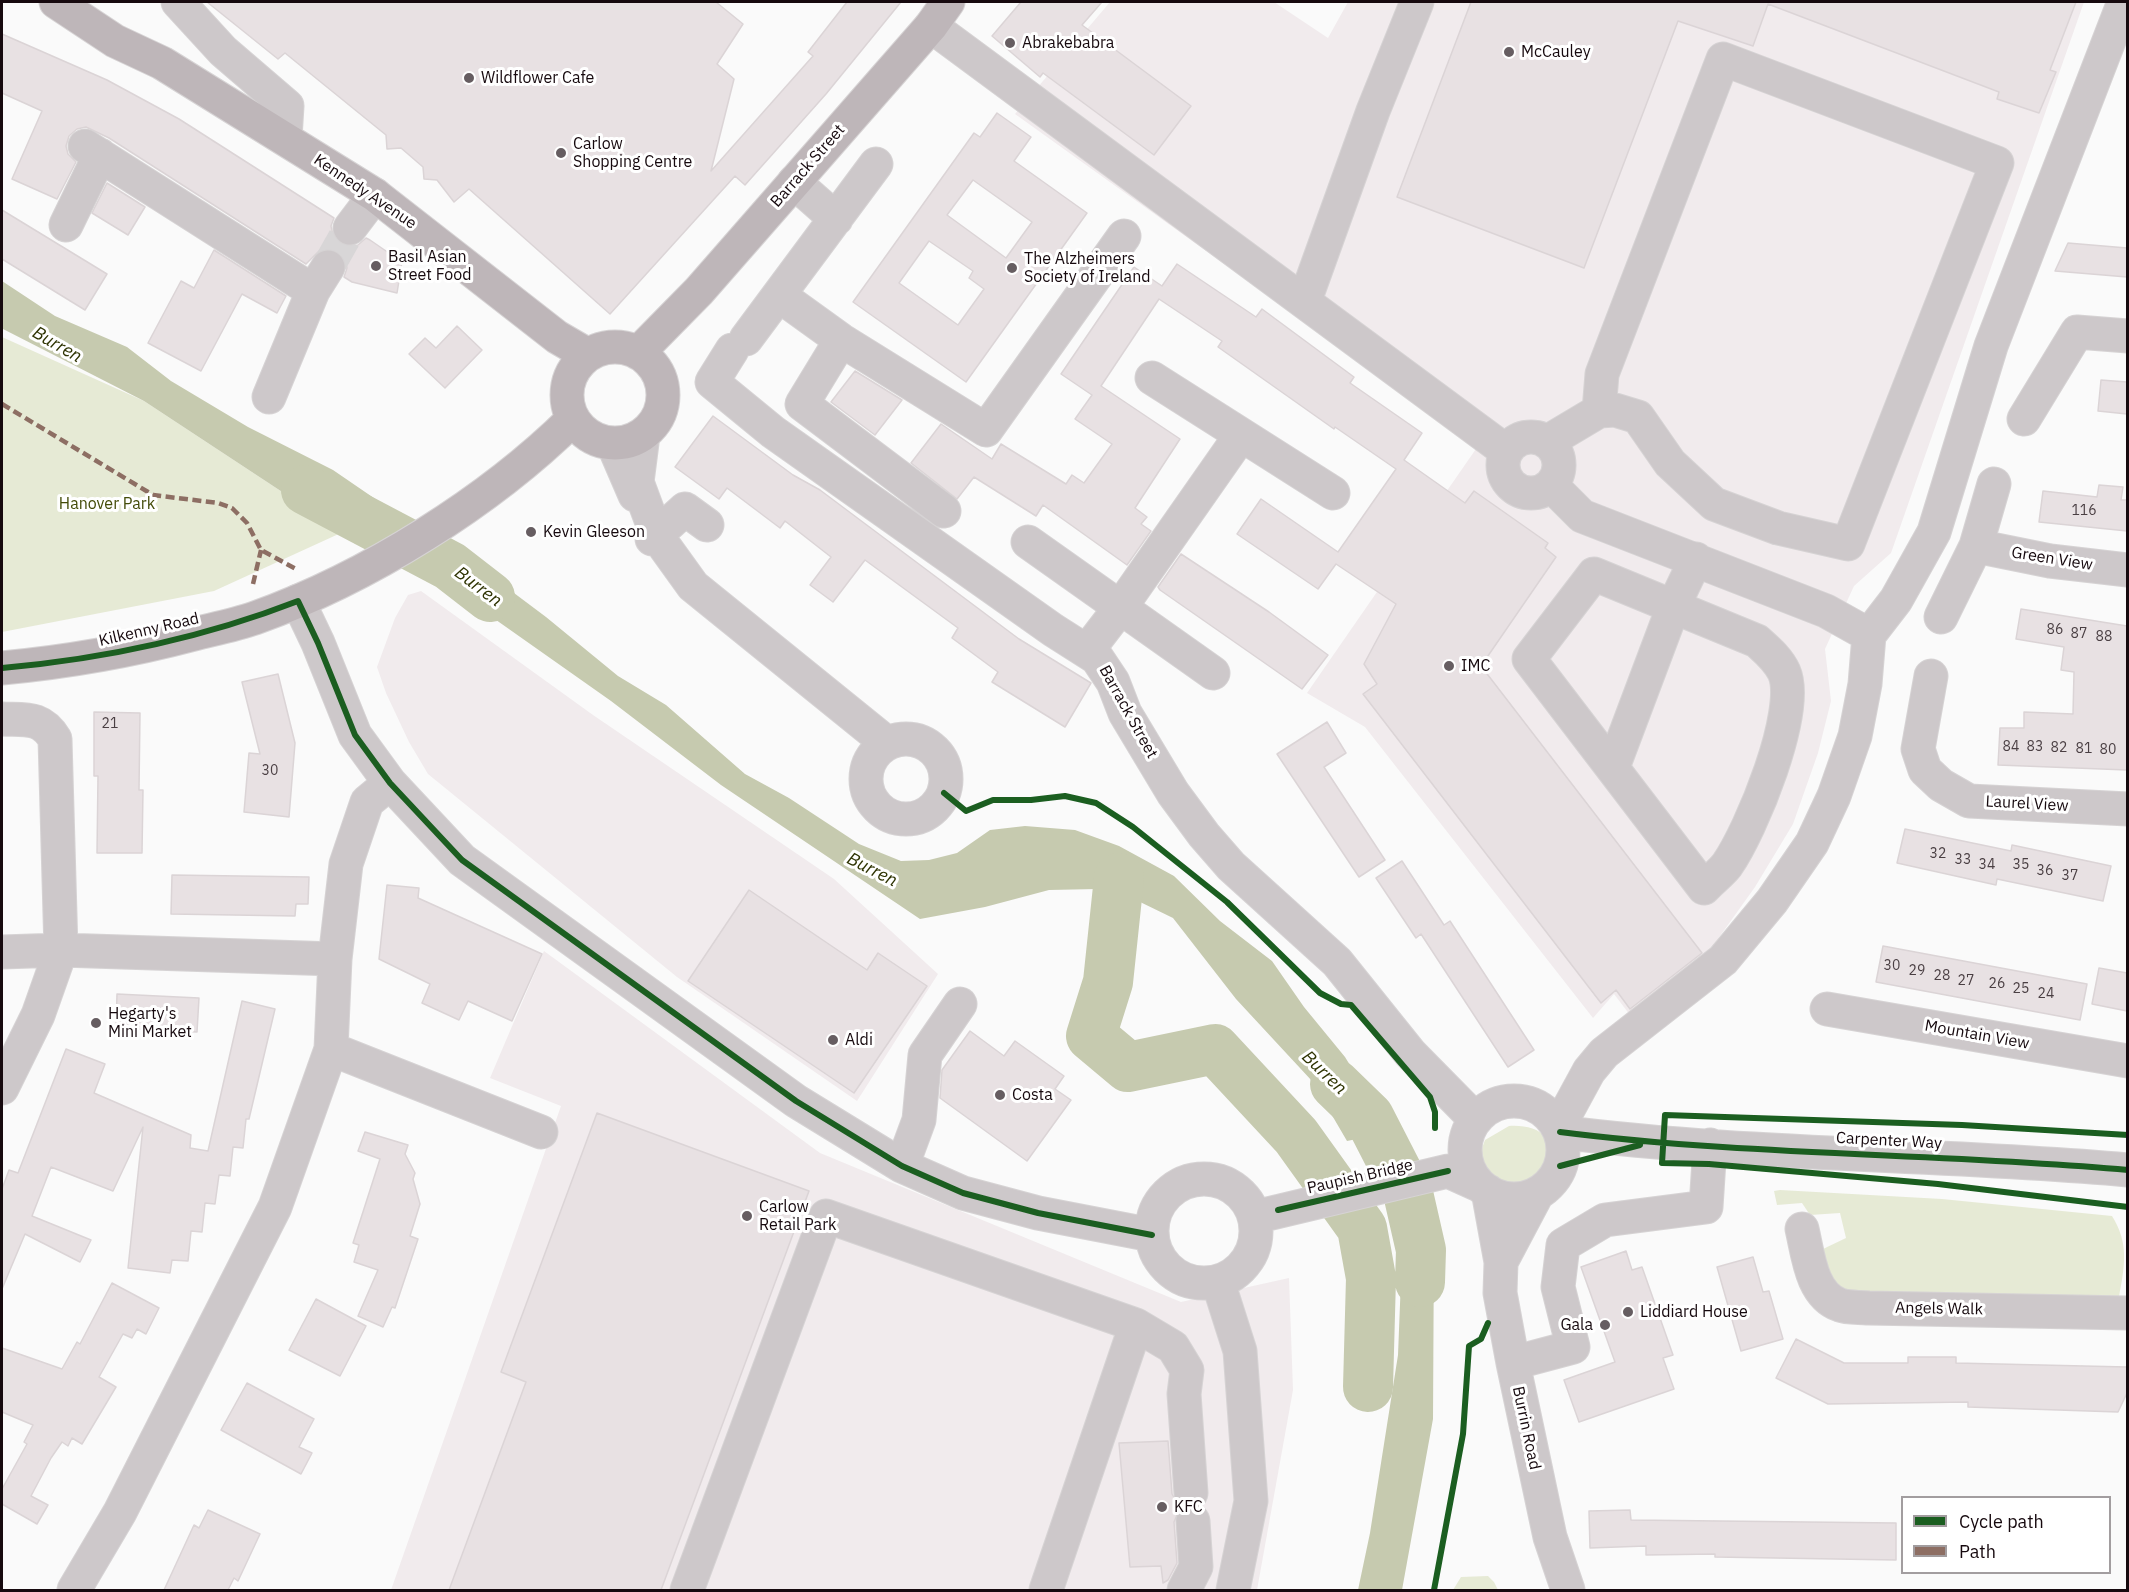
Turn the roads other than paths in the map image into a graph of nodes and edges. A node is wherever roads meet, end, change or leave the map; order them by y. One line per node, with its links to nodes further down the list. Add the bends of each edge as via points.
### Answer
1 (56, 2): 7 (main road, Kennedy Avenue, via 115,41)
2 (95, 2): 7 (main road, Kennedy Avenue)
3 (178, 2): 8 (street, via 223,51 287,106)
4 (1417, 2): 17 (street)
5 (2124, 2): 44 (street, via 1991,346 1934,532 1896,600)
6 (939, 14): 10 (main road, Barrack Street); 17 (street, via 1264,273)
7 (162, 63): 8 (main road, Kennedy Avenue)
8 (285, 138): 11 (main road, Kennedy Avenue)
9 (876, 164): 12 (street)
10 (794, 182): 12 (street); 20 (main road, Barrack Street, via 664,328)
11 (375, 195): 14 (street); 21 (main road, Kennedy Avenue, via 557,337)
12 (836, 219): 16 (street)
13 (66, 225): 23 (street, via 93,150 321,279)
14 (350, 228)
15 (1124, 236): 19 (street, via 986,430)
16 (780, 296): 19 (street); 45 (street, Barrack Street, via 712,382 773,432)
17 (1305, 300): 29 (street)
18 (2127, 336): 25 (street, via 2077,332)
19 (841, 340): 33 (street, via 802,404)
20 (647, 361): 21 (main road, via 613,347); 26 (main road, via 662,382 664,397 654,424)
21 (579, 366): 26 (main road, via 568,406)
22 (1152, 378): 27 (street)
23 (269, 397)
24 (1599, 411): 24 (street, via 1602,374 1723,58 1997,163 1848,544 1778,528 1714,504 1670,463 1638,417 1615,410); 28 (street)
25 (2024, 418)
26 (605, 434): 35 (street, via 637,482); 40 (main road, Kilkenny Road, via 550,442 454,515 368,568)
27 (1241, 435): 32 (street); 42 (street)
28 (1548, 442): 29 (street, via 1525,438); 31 (street, via 1559,468)
29 (1506, 451): 31 (street, via 1503,471 1514,488 1533,493)
30 (1994, 484): 37 (street)
31 (1551, 485): 38 (street, via 1582,516)
32 (1333, 493)
33 (944, 511)
34 (707, 525): 35 (street, via 685,508)
35 (655, 538): 50 (street, via 688,591 840,728)
36 (1028, 542): 42 (street)
37 (1976, 546): 39 (street, Green View, via 2050,561); 43 (street)
38 (1696, 559): 41 (street); 44 (street, via 1826,611)
39 (2127, 570)
40 (298, 601): 46 (main road, Kilkenny Road, via 254,618 126,652); 52 (street, via 355,735)
41 (1674, 606): 51 (street); 51 (street, via 1594,574 1529,659); 51 (street, via 1757,641 1785,673 1789,702 1756,812 1726,866 1704,888)
42 (1120, 608): 45 (street); 47 (street)
43 (1941, 617)
44 (1869, 635): 61 (street, via 1855,736 1812,843 1772,902 1723,960 1604,1053)
45 (1087, 651): 67 (street, Barrack Street, via 1097,658 1113,682 1125,713 1173,793 1204,835 1231,866 1337,962 1410,1053)
46 (2, 668)
47 (1213, 673)
48 (1931, 676): 53 (street, Laurel View, via 1918,749 1924,770 1941,786 1969,801)
49 (2, 719): 54 (street, via 46,725 55,739)
50 (881, 748)
51 (1613, 767)
52 (390, 783): 56 (street, via 367,802 346,864); 69 (street, via 462,860 796,1101)
53 (2127, 809)
54 (61, 950): 55 (street); 56 (street); 62 (street, via 38,1015)
55 (2, 952)
56 (335, 958): 59 (street)
57 (960, 1004): 69 (street, via 926,1055 919,1120)
58 (1827, 1009): 60 (street, Mountain View)
59 (331, 1049): 65 (street); 82 (street, via 275,1207 120,1512)
60 (2127, 1061)
61 (1588, 1071): 63 (street); 64 (street)
62 (2, 1088)
63 (1518, 1100): 64 (street, via 1547,1113); 67 (street, via 1502,1101 1487,1108)
64 (1559, 1130): 66 (street, Carpenter Way); 70 (street, via 1563,1143)
65 (541, 1132)
66 (1649, 1143): 68 (street, Carpenter Way); 70 (street, Carpenter Way)
67 (1462, 1145): 72 (street, via 1468,1168); 74 (street, Paupish Bridge)
68 (1710, 1145): 71 (street, Carpenter Way); 81 (street, via 1706,1207 1605,1220 1563,1245 1558,1287 1573,1347)
69 (902, 1166): 76 (street, via 963,1193 1038,1213)
70 (1560, 1166): 73 (street)
71 (2127, 1170)
72 (1483, 1188): 73 (street, via 1507,1199); 77 (street, Burrin Road)
73 (1537, 1194): 77 (street, Burrin Road)
74 (1267, 1214): 76 (street, via 1221,1181 1195,1180 1172,1190 1160,1202 1153,1218); 78 (street, via 1250,1257 1233,1275)
75 (1802, 1229): 79 (street, Angels Walk, via 1815,1281 1825,1297 1840,1305)
76 (1152, 1235): 78 (street, via 1155,1250 1174,1274 1196,1282)
77 (1501, 1262): 81 (street, Burrin Road, via 1500,1293)
78 (1218, 1282): 86 (street, via 1240,1351 1251,1501)
79 (2127, 1313)
80 (1136, 1325): 83 (street, via 826,1215); 84 (street); 85 (street, via 1173,1347 1187,1370 1184,1394 1196,1567)
81 (1513, 1364): 87 (street, Burrin Road, via 1550,1537)
82 (74, 1590)
83 (687, 1590)
84 (1049, 1590)
85 (1184, 1590)
86 (1233, 1590)
87 (1568, 1590)

